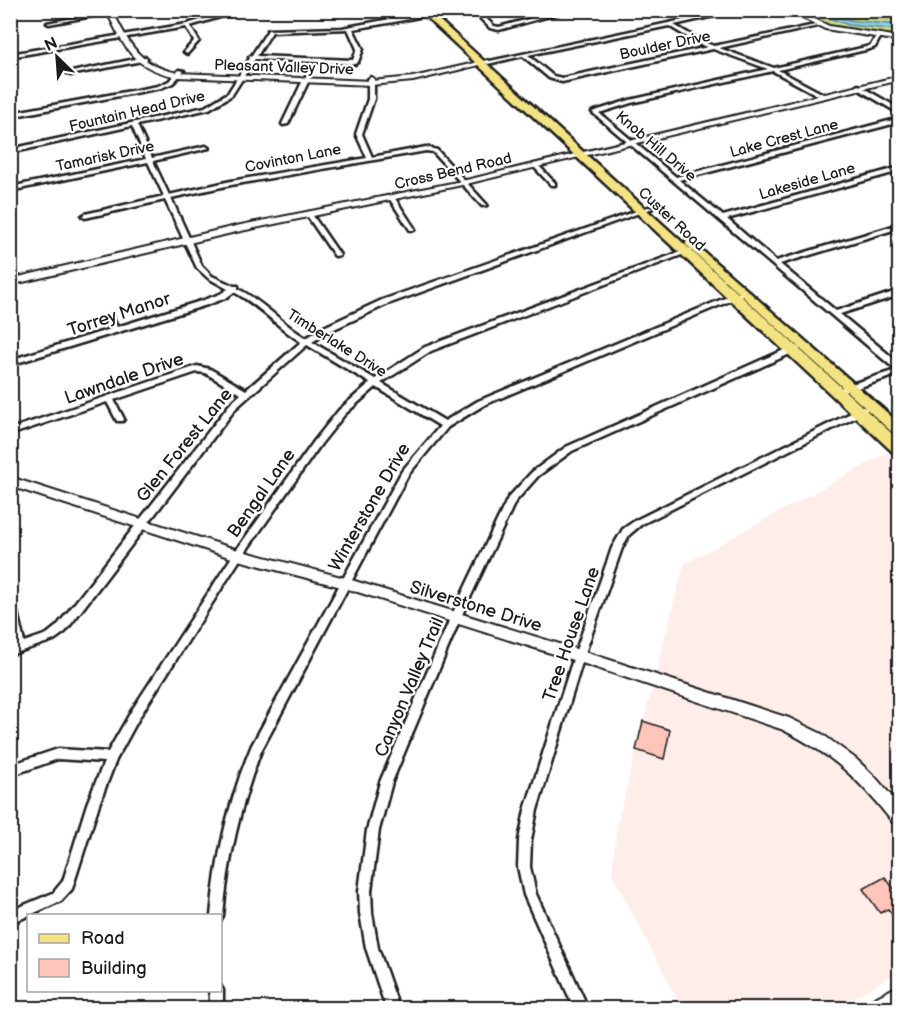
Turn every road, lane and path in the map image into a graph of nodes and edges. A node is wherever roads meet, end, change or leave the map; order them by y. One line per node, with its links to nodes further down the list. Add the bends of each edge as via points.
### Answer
1 (241, 10): 14 (street)
2 (383, 10): 12 (street)
3 (452, 10): 10 (street)
4 (474, 10): 5 (street, via 499,29)
5 (568, 10)
6 (739, 10): 15 (street, Pleasant Valley Drive)
7 (790, 10): 16 (street)
8 (886, 10): 11 (street)
9 (116, 11): 13 (street); 18 (street)
10 (430, 12): 12 (street); 27 (main road, Custer Road)
11 (900, 13)
12 (394, 21): 17 (street)
13 (49, 23)
14 (187, 25): 18 (street); 22 (street, via 197,41)
15 (671, 25): 21 (street); 23 (street, Pleasant Valley Drive)
16 (818, 25): 19 (street); 21 (street, Boulder Drive)
17 (350, 28): 25 (street, Fountain Head Drive, via 267,32); 25 (street, via 360,49 352,63)
18 (126, 35): 24 (street); 26 (street)
19 (879, 36): 20 (street); 28 (street, Knob Hill Drive, via 868,48)
20 (900, 39)
21 (711, 48): 23 (street, Boulder Drive, via 562,80 551,77); 28 (street)
22 (187, 52)
23 (524, 55): 27 (street, Pleasant Valley Drive)
24 (10, 56)
25 (252, 57): 31 (street, Fountain Head Drive)
26 (141, 60): 29 (street); 30 (street, Pleasant Valley Drive, via 153,70)
27 (482, 63): 34 (street, Pleasant Valley Drive); 45 (main road, Custer Road)
28 (773, 69): 36 (street); 42 (street, Knob Hill Drive, via 596,111)
29 (70, 73)
30 (180, 73): 31 (street, Pleasant Valley Drive); 38 (street, via 171,82 151,89)
31 (239, 76): 33 (street, Pleasant Valley Drive); 41 (street, Fountain Head Drive, via 230,94 207,108)
32 (900, 78): 35 (street, Cross Bend Road)
33 (306, 80): 34 (street, Pleasant Valley Drive); 40 (street)
34 (371, 81): 46 (street, via 371,99 358,134)
35 (858, 87): 36 (street, Cross Bend Road); 37 (street)
36 (823, 96): 42 (street, Cross Bend Road)
37 (900, 112)
38 (10, 115)
39 (900, 120): 50 (street, Lake Crest Lane)
40 (285, 124)
41 (134, 125): 44 (street, Fountain Head Drive); 47 (street, Timberlake Drive)
42 (631, 143): 45 (street, Cross Bend Road); 50 (street, Knob Hill Drive)
43 (206, 148): 47 (street, Tamarisk Drive)
44 (10, 151)
45 (584, 154): 48 (street, Cross Bend Road); 57 (main road, Custer Road)
46 (369, 158): 51 (street, Covinton Lane, via 432,149); 54 (street, Covinton Lane)
47 (150, 160): 53 (street, Tamarisk Drive); 54 (street, Timberlake Drive)
48 (536, 166): 51 (street, Cross Bend Road); 52 (street)
49 (900, 169): 60 (street, Lakeside Lane)
50 (674, 179): 60 (street, Knob Hill Drive)
51 (462, 183): 55 (street, Cross Bend Road); 56 (street, Covinton Lane)
52 (553, 184)
53 (10, 189)
54 (169, 197): 59 (street, Covinton Lane); 63 (street, Timberlake Drive)
55 (392, 198): 58 (street, Cross Bend Road); 62 (street)
56 (484, 205)
57 (645, 210): 64 (main road, Custer Road); 74 (street, Glen Forest Lane, via 385,302)
58 (309, 214): 63 (street, Cross Bend Road); 65 (street)
59 (85, 216)
60 (721, 219): 66 (street, Knob Hill Drive)
61 (900, 226): 66 (street)
62 (412, 229)
63 (188, 241): 67 (street, Cross Bend Road); 68 (street, Timberlake Drive, via 204,273)
64 (689, 250): 70 (main road, Custer Road); 79 (street, Bengal Lane, via 428,349)
65 (337, 255)
66 (774, 264): 71 (street, Knob Hill Drive)
67 (10, 282)
68 (235, 288): 73 (street, Torrey Manor, via 204,303); 74 (street, Timberlake Drive)
69 (900, 292): 71 (street)
70 (739, 296): 75 (main road, Custer Road); 76 (main road, Custer Road); 87 (street, Winterstone Drive, via 499,394)
71 (834, 314): 78 (street, Knob Hill Drive)
72 (110, 318): 73 (street)
73 (115, 331): 77 (street, Torrey Manor)
74 (306, 342): 79 (street, Timberlake Drive); 82 (street, Glen Forest Lane)
75 (803, 345): 76 (street, Canyon Valley Trail); 80 (main road, Custer Road)
76 (790, 350): 81 (main road, Custer Road); 96 (street, Canyon Valley Trail, via 569,449 544,466 511,500)
77 (10, 363)
78 (900, 370): 80 (street)
79 (375, 383): 87 (street, Timberlake Drive); 93 (street, Bengal Lane, via 330,425)
80 (850, 387): 81 (street); 84 (main road, Custer Road)
81 (837, 392): 85 (main road, Custer Road)
82 (245, 393): 83 (street, Lawndale Drive, via 197,369); 92 (street, Glen Forest Lane)
83 (110, 399): 86 (street); 88 (street, Lawndale Drive)
84 (872, 407): 85 (street, Tree House Lane); 89 (main road, Custer Road)
85 (858, 412): 90 (main road, Custer Road); 98 (street, Tree House Lane, via 632,527 617,548)
86 (120, 418)
87 (445, 425): 94 (street, Winterstone Drive, via 405,473)
88 (10, 432)
89 (900, 432)
90 (900, 450)
91 (10, 481): 92 (street, Silverstone Drive)
92 (142, 523): 93 (street, Silverstone Drive); 97 (street, Glen Forest Lane, via 61,629)
93 (238, 555): 94 (street, Silverstone Drive); 99 (street, Bengal Lane)
94 (345, 583): 96 (street, Silverstone Drive); 102 (street, Winterstone Drive, via 281,701 245,778 227,840)
95 (10, 603): 97 (street)
96 (455, 619): 98 (street, Silverstone Drive); 106 (street, Canyon Valley Trail, via 386,782 373,830 366,913 372,948)
97 (15, 649)
98 (579, 656): 101 (street, Silverstone Drive, via 800,730 850,764); 107 (street, Tree House Lane, via 531,810 524,867 542,927)
99 (111, 757): 100 (street, via 58,754); 103 (street, Bengal Lane, via 68,885 57,897)
100 (10, 771)
101 (900, 819)
102 (217, 914)
103 (10, 918)
104 (216, 992): 105 (street)
105 (217, 1008)
106 (392, 1008)
107 (581, 1008)

